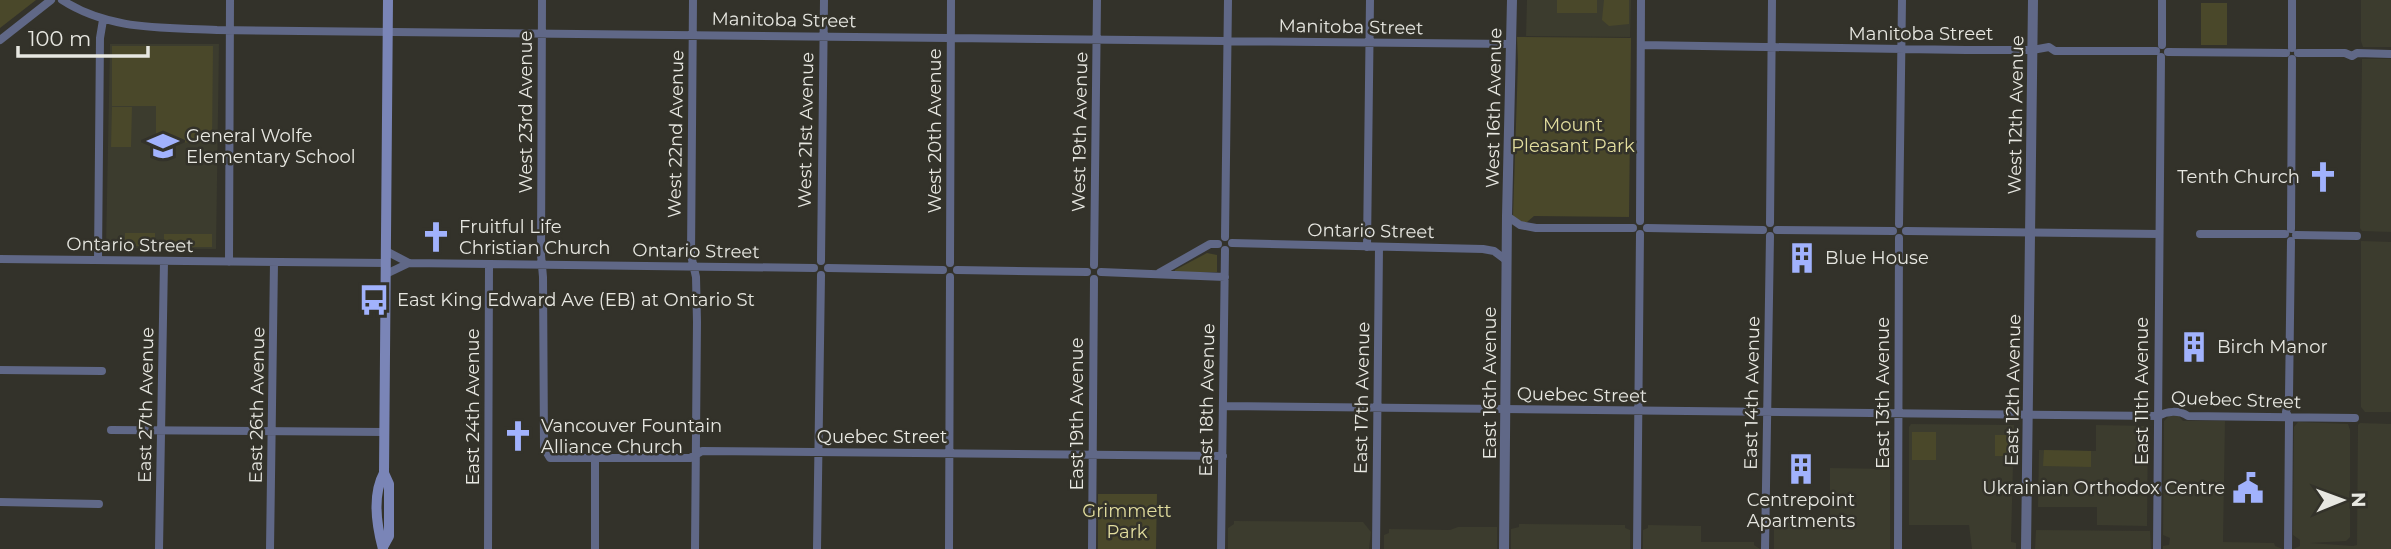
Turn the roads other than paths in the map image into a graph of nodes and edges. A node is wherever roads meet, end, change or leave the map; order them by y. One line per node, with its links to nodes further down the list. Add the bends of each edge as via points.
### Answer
1 (51, 0): 26 (street)
2 (62, 0): 19 (street, Manitoba Street)
3 (230, 0): 20 (street)
4 (388, 0): 21 (main road)
5 (542, 0): 22 (street, West 23rd Avenue)
6 (693, 0): 23 (street, West 22nd Avenue)
7 (824, 0): 24 (street, West 21st Avenue)
8 (951, 0): 25 (street, West 20th Avenue)
9 (1097, 0): 27 (street, West 19th Avenue)
10 (1228, 0): 28 (street)
11 (1370, 0): 29 (street)
12 (1512, 0): 30 (street, West 16th Avenue)
13 (1641, 0): 31 (street)
14 (1772, 0): 32 (street, East 14th Avenue)
15 (1902, 0): 33 (street, East 13th Avenue)
16 (2033, 0): 34 (street, West 12th Avenue)
17 (2162, 0): 35 (street, East 11th Avenue)
18 (2292, 0): 36 (street)
19 (103, 20): 20 (street, Manitoba Street, via 146,28); 53 (street)
20 (230, 30): 21 (street, Manitoba Street); 57 (street)
21 (388, 31): 22 (street, Manitoba Street); 51 (main road)
22 (542, 33): 23 (street, Manitoba Street); 62 (street, West 23rd Avenue)
23 (693, 34): 24 (street, Manitoba Street); 64 (street, West 22nd Avenue)
24 (823, 36): 25 (street, Manitoba Street); 56 (street, West 21st Avenue)
25 (951, 38): 27 (street, Manitoba Street); 60 (street, West 20th Avenue)
26 (0, 40)
27 (1097, 40): 28 (street, Manitoba Street); 63 (street, West 19th Avenue)
28 (1227, 40): 29 (street, Manitoba Street); 47 (street)
29 (1370, 43): 30 (street, Manitoba Street); 49 (street)
30 (1511, 44): 38 (street, West 16th Avenue)
31 (1641, 45): 32 (street, Manitoba Street); 39 (street, via 1640,220 1645,223)
32 (1771, 48): 33 (street, Manitoba Street); 40 (street, East 14th Avenue)
33 (1902, 50): 34 (street, Manitoba Street); 41 (street, East 13th Avenue)
34 (2032, 50): 35 (street, Manitoba Street); 42 (street, West 12th Avenue)
35 (2162, 51): 36 (street, Manitoba Street); 43 (street, East 11th Avenue)
36 (2292, 53): 37 (street, Manitoba Street); 45 (street)
37 (2391, 54)
38 (1507, 216): 39 (street, via 1536,228); 54 (street, East 16th Avenue)
39 (1640, 230): 40 (street); 81 (street)
40 (1770, 230): 41 (street); 82 (street, East 14th Avenue)
41 (1899, 231): 42 (street); 83 (street, East 13th Avenue)
42 (2030, 231): 43 (street); 84 (street, East 12th Avenue)
43 (2159, 234): 85 (street, East 11th Avenue)
44 (2200, 234): 45 (street)
45 (2291, 235): 46 (street); 86 (street)
46 (2357, 236)
47 (1229, 240): 48 (street, via 1231,248); 49 (street, Ontario Street)
48 (1222, 247): 72 (street, via 1210,244); 73 (street, East 18th Avenue)
49 (1367, 247): 50 (street, Ontario Street)
50 (1379, 247): 54 (street, Ontario Street, via 1494,251); 79 (street, East 17th Avenue)
51 (386, 251): 59 (street, Ontario Street); 65 (main road)
52 (0, 259): 53 (street, Ontario Street)
53 (98, 260): 55 (street, Ontario Street)
54 (1506, 260): 80 (street, East 16th Avenue)
55 (164, 261): 57 (street, Ontario Street); 89 (street, East 27th Avenue)
56 (821, 261): 66 (street); 69 (street, via 816,263)
57 (229, 262): 58 (street, Ontario Street)
58 (274, 262): 65 (street, Ontario Street); 90 (street, East 26th Avenue)
59 (409, 263): 61 (street, Ontario Street); 65 (street, Ontario Street)
60 (950, 263): 67 (street); 68 (street)
61 (489, 265): 62 (street, Ontario Street); 104 (street, East 24th Avenue)
62 (542, 265): 64 (street, Ontario Street); 92 (street, West 23rd Avenue)
63 (1094, 265): 70 (street); 71 (street)
64 (694, 267): 69 (street, Ontario Street); 95 (street, West 22nd Avenue)
65 (386, 268): 91 (main road)
66 (828, 268): 67 (street); 69 (street, via 826,273)
67 (943, 270): 74 (street)
68 (957, 270): 70 (street); 74 (street)
69 (817, 272): 93 (street)
70 (1087, 272): 75 (street)
71 (1101, 272): 72 (street); 75 (street)
72 (1159, 273): 73 (street)
73 (1224, 276): 78 (street, East 18th Avenue)
74 (950, 277): 94 (street)
75 (1094, 279): 96 (street, East 19th Avenue)
76 (0, 370): 77 (street)
77 (102, 371)
78 (1223, 406): 79 (street, Quebec Street); 97 (street, East 18th Avenue)
79 (1377, 408): 80 (street, Quebec Street); 111 (street, East 17th Avenue)
80 (1505, 410): 81 (street, Quebec Street); 112 (street, East 16th Avenue)
81 (1639, 411): 82 (street, Quebec Street); 113 (street)
82 (1768, 411): 83 (street, Quebec Street); 114 (street, East 14th Avenue)
83 (1899, 412): 84 (street, Quebec Street); 115 (street, East 13th Avenue)
84 (2028, 415): 85 (street, Quebec Street); 116 (street, East 12th Avenue)
85 (2158, 416): 86 (street, Quebec Street, via 2183,412 2189,416); 117 (street, East 11th Avenue)
86 (2289, 418): 87 (street, Quebec Street); 118 (street)
87 (2355, 418)
88 (111, 430): 89 (street)
89 (161, 430): 90 (street); 102 (street, East 27th Avenue)
90 (272, 431): 91 (street); 103 (street, East 26th Avenue)
91 (384, 432): 101 (main road, via 384,473 378,484 378,537)
92 (546, 453): 98 (street, Quebec Street, via 550,457)
93 (819, 453): 94 (street, Quebec Street); 95 (street, Quebec Street); 107 (street)
94 (950, 453): 96 (street, Quebec Street); 108 (street)
95 (696, 454): 98 (street, Quebec Street, via 688,458); 106 (street, West 22nd Avenue)
96 (1093, 455): 97 (street, Quebec Street); 109 (street, East 19th Avenue)
97 (1223, 456): 110 (street, East 18th Avenue)
98 (595, 458): 105 (street)
99 (0, 502): 100 (street)
100 (99, 504)
101 (383, 548)
102 (159, 549)
103 (270, 549)
104 (488, 549)
105 (595, 549)
106 (695, 549)
107 (817, 549)
108 (949, 549)
109 (1091, 549)
110 (1222, 549)
111 (1376, 549)
112 (1504, 549)
113 (1637, 549)
114 (1765, 549)
115 (1898, 549)
116 (2026, 549)
117 (2157, 549)
118 (2288, 549)

